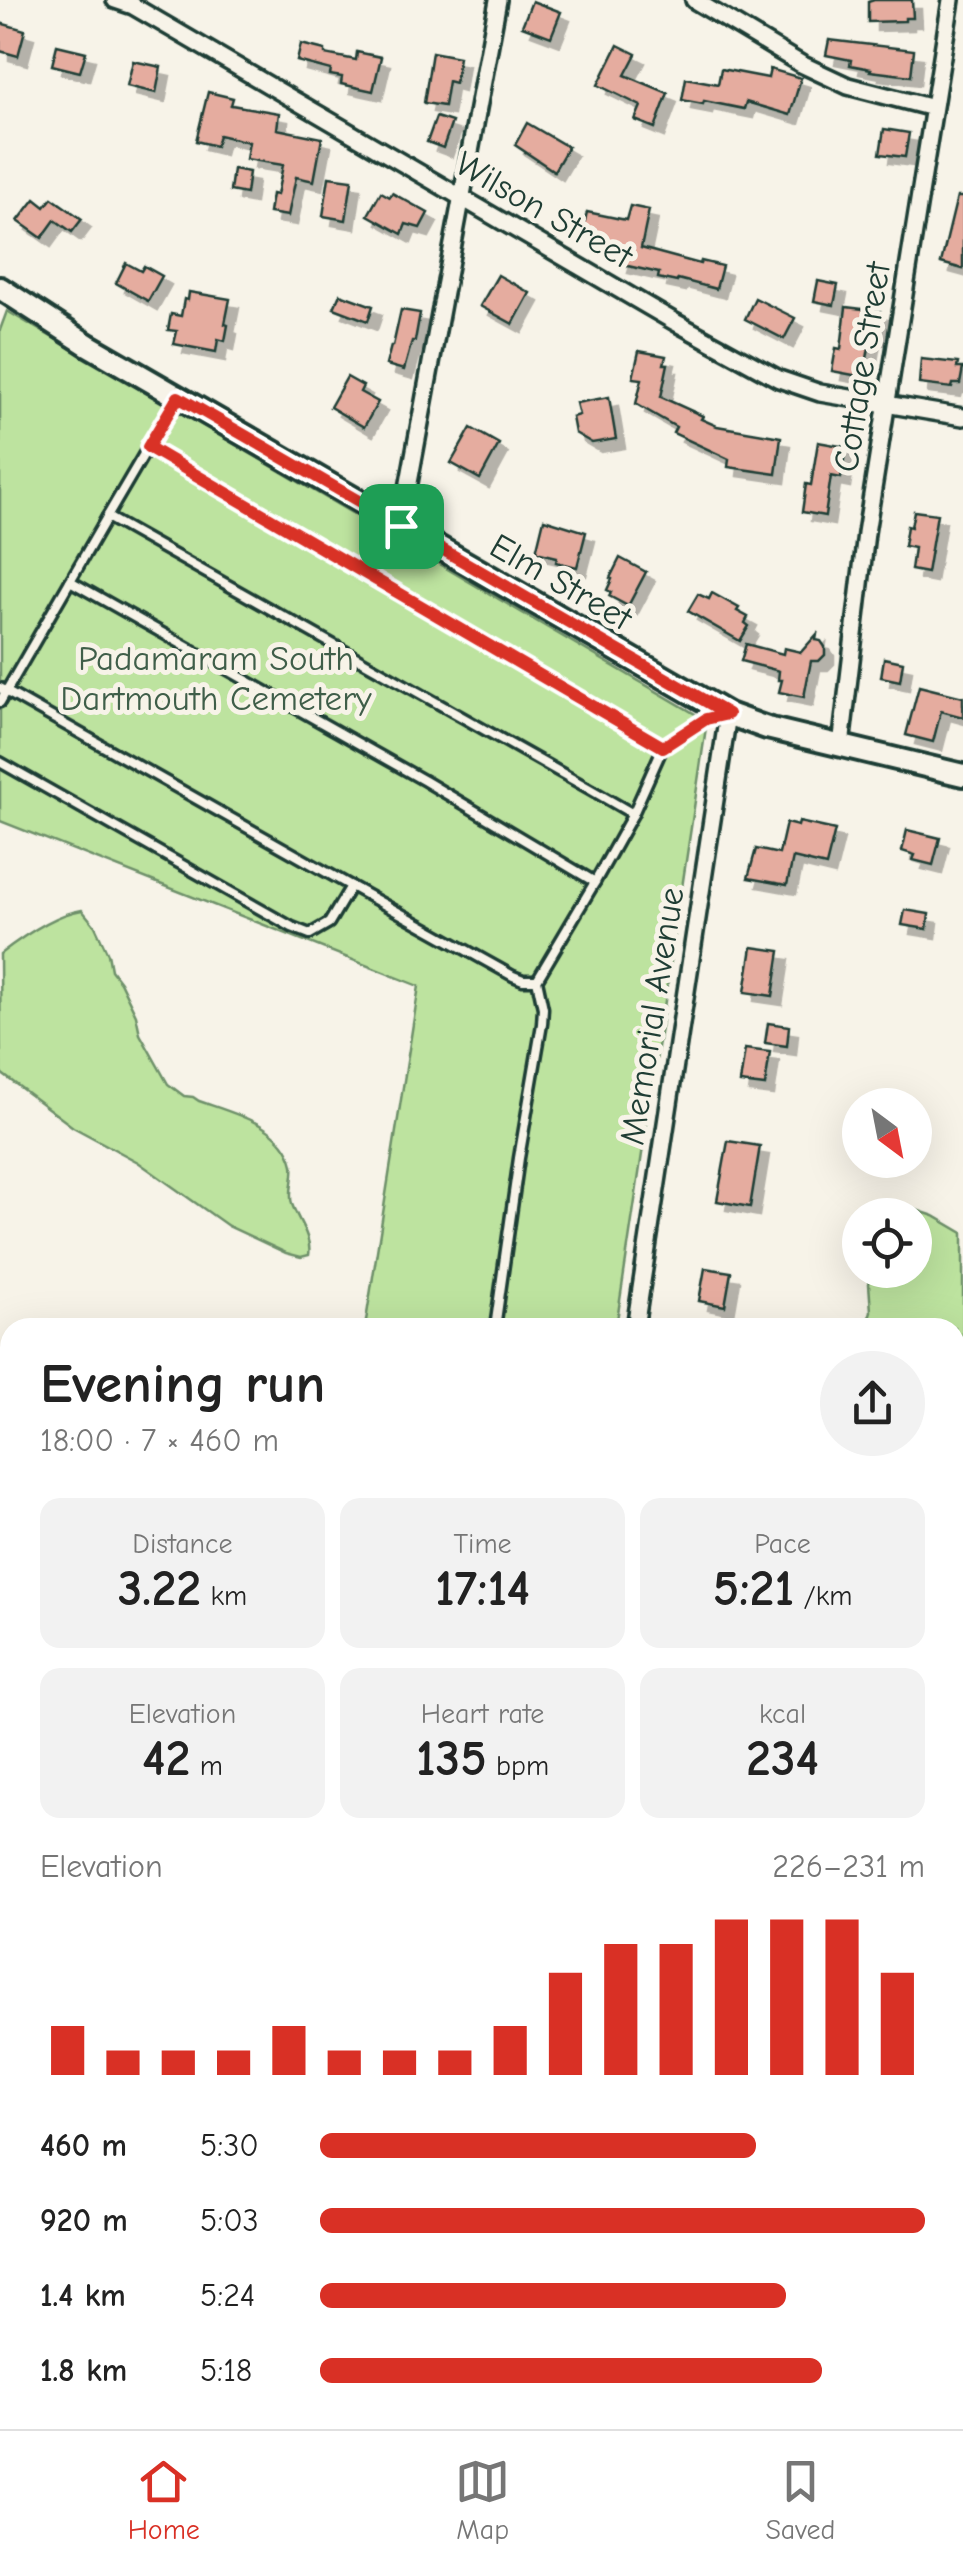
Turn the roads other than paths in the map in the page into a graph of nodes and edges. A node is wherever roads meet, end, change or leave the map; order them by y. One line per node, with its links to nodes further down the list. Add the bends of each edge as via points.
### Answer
1 (114, 0): 6 (street, Wilson Street)
2 (498, 0): 6 (street)
3 (694, 0): 5 (street, via 848,86)
4 (951, 0): 5 (street, Cottage Street)
5 (934, 108): 9 (street, Cottage Street)
6 (462, 196): 9 (street, Wilson Street, via 779,379); 13 (street)
7 (0, 288): 8 (street, Elm Street)
8 (178, 397): 11 (lane); 13 (street, Elm Street)
9 (887, 405): 10 (street, Wilson Street); 18 (street, Cottage Street)
10 (963, 417)
11 (148, 447): 12 (lane); 19 (lane)
12 (107, 517): 14 (lane); 22 (lane)
13 (401, 526): 17 (street, Elm Street)
14 (70, 581): 15 (lane); 23 (lane)
15 (3, 689): 16 (lane); 24 (lane)
16 (0, 702)
17 (728, 714): 18 (street, Elm Street); 19 (lane, via 706,719); 27 (street, Memorial Avenue)
18 (841, 746): 21 (street, Elm Street)
19 (663, 747): 22 (lane)
20 (0, 762): 24 (lane, via 310,934 329,922)
21 (963, 775)
22 (633, 814): 23 (lane)
23 (595, 882): 25 (lane)
24 (351, 886): 25 (lane, via 513,976)
25 (537, 980): 26 (lane, via 542,1024)
26 (496, 1318)
27 (637, 1318)

